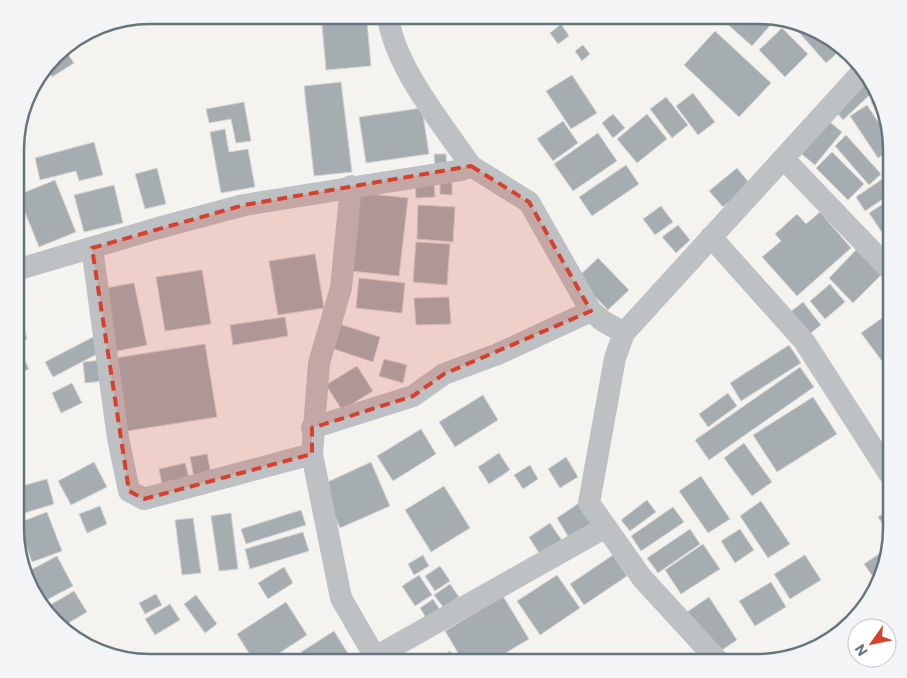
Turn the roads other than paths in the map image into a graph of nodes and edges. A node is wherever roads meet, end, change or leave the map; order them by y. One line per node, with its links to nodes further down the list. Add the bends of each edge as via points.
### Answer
1 (389, 24): 4 (street, via 411,80)
2 (858, 75): 3 (street)
3 (784, 159): 6 (street); 8 (street)
4 (471, 166): 5 (street); 10 (street, via 529,202)
5 (351, 186): 7 (street, via 244,205); 12 (street, via 340,288 319,363)
6 (712, 237): 11 (street); 14 (street, via 804,341)
7 (92, 248): 9 (street); 13 (street, via 118,438 129,491 144,499)
8 (883, 263)
9 (24, 268)
10 (592, 311): 11 (street); 12 (street, via 498,354 444,374 413,396)
11 (624, 333): 15 (street, via 615,358 589,503)
12 (312, 428): 13 (street)
13 (312, 454): 16 (street, via 341,598)
14 (883, 464)
15 (606, 527): 17 (street); 18 (street, via 642,578)
16 (368, 654)
17 (382, 654)
18 (712, 654)

